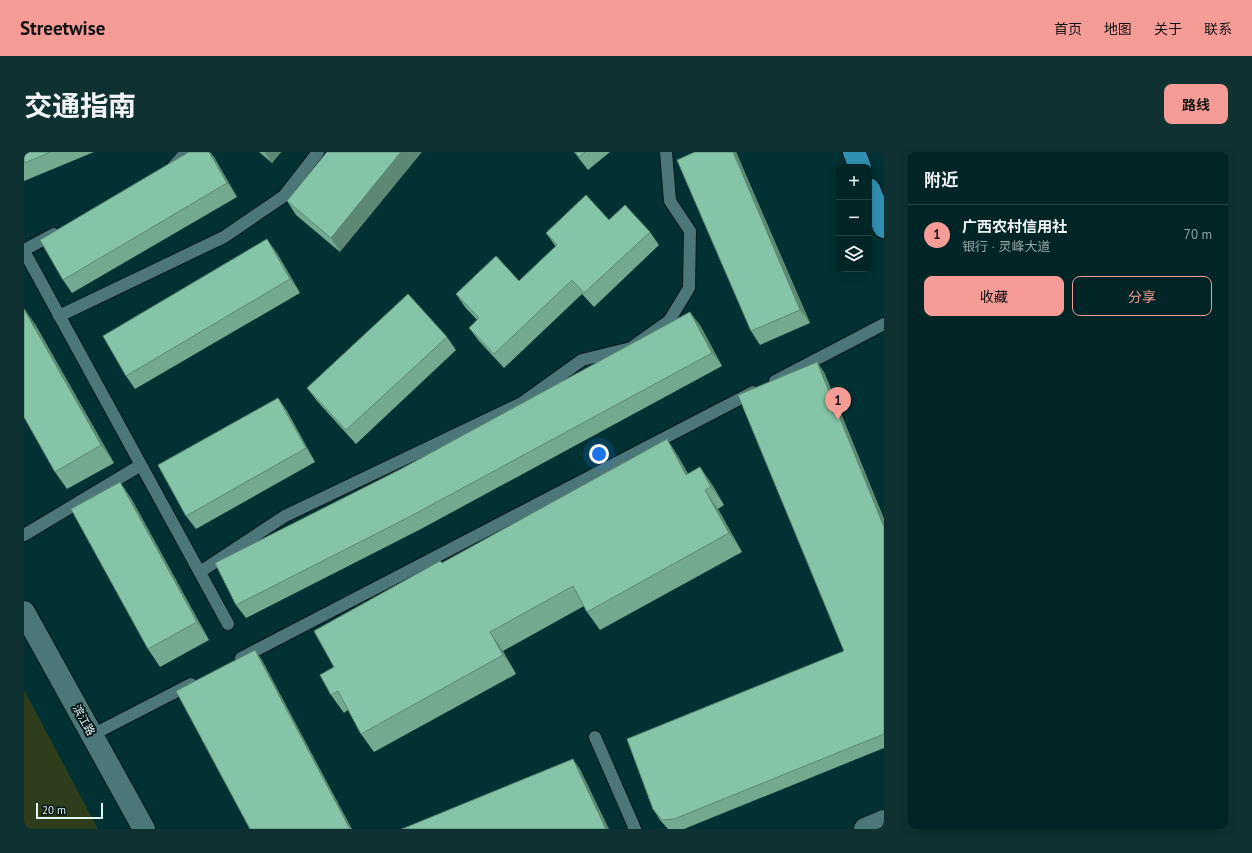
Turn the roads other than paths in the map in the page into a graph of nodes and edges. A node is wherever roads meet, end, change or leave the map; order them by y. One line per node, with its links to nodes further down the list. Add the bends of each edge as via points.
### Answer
1 (186, 152): 6 (lane, via 169,172)
2 (318, 152): 11 (lane, via 284,196 224,237)
3 (854, 152): 5 (main road)
4 (669, 153): 15 (lane, via 670,201 690,231 689,288 669,321 630,348 582,360 522,403 285,516)
5 (859, 164)
6 (162, 175)
7 (872, 197): 8 (main road)
8 (884, 227)
9 (65, 228): 10 (lane)
10 (24, 251): 11 (lane)
11 (59, 316): 13 (lane)
12 (884, 324): 18 (lane)
13 (141, 465): 14 (lane); 15 (lane)
14 (24, 535)
15 (200, 572): 17 (lane)
16 (24, 612): 20 (street, 滨江路)
17 (228, 624)
18 (231, 663)
19 (203, 677): 20 (lane)
20 (92, 735): 23 (street, 滨江路)
21 (595, 737): 24 (lane)
22 (884, 821): 25 (street)
23 (144, 829)
24 (635, 829)
25 (865, 829)

